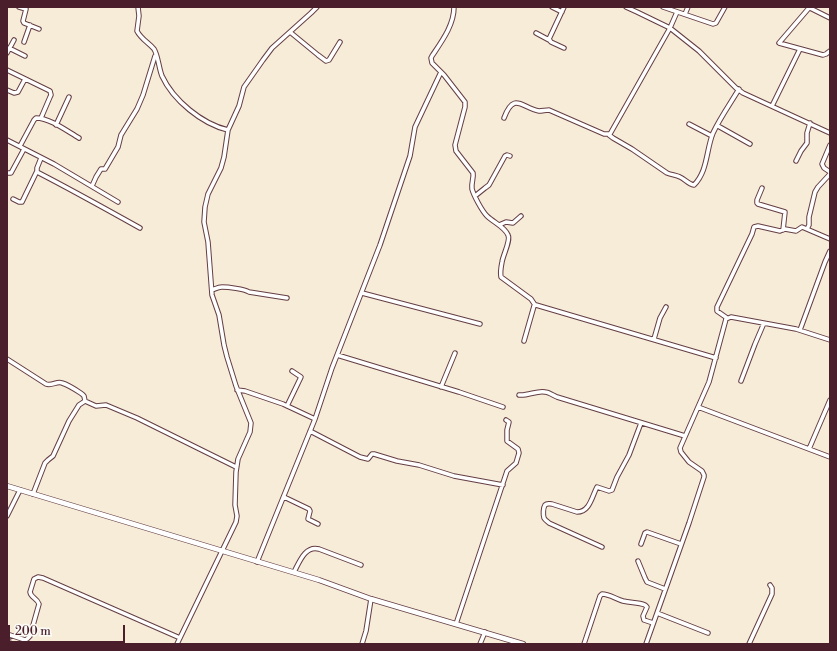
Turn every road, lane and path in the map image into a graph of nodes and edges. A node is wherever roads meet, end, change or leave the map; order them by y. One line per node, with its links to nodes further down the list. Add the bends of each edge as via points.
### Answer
1 (19, 7): 16 (street, via 26,9 23,22)
2 (138, 7): 30 (street, via 137,31)
3 (316, 7): 19 (street)
4 (454, 7): 33 (street, via 446,35 431,58)
5 (552, 7): 12 (street)
6 (564, 7): 12 (street)
7 (626, 7): 17 (street)
8 (663, 7): 13 (street)
9 (688, 7): 14 (street)
10 (724, 7): 14 (street, via 715,24)
11 (808, 8): 15 (street); 27 (street, via 779,43)
12 (562, 12): 22 (street)
13 (677, 12): 14 (street); 17 (street)
14 (685, 14)
15 (830, 18)
16 (30, 25): 18 (street); 23 (street)
17 (670, 28): 36 (street, via 699,51); 47 (street)
18 (40, 29)
19 (290, 32): 24 (street, via 326,61); 45 (street, via 267,53 248,80)
20 (536, 33): 22 (street)
21 (14, 40): 25 (street)
22 (550, 40): 26 (street)
23 (24, 42)
24 (340, 42)
25 (10, 48): 29 (street); 31 (street)
26 (564, 48)
27 (800, 49): 28 (street, via 823,55); 38 (street)
28 (830, 51)
29 (7, 53)
30 (156, 55): 45 (street, via 163,79 176,97 204,120); 61 (street, via 141,101 121,135 118,147)
31 (25, 56)
32 (7, 70): 34 (street)
33 (441, 72): 63 (street, via 465,102 455,148 473,173 472,186); 74 (street, via 415,128 410,156)
34 (25, 79): 35 (street, via 18,92); 39 (street, via 51,93)
35 (7, 90)
36 (739, 90): 38 (street); 44 (street)
37 (69, 97): 43 (street)
38 (772, 106): 41 (street)
39 (41, 118): 43 (street); 53 (street, via 35,119)
40 (504, 118): 47 (street, via 510,107 519,103 539,111 549,110)
41 (810, 123): 46 (street); 57 (street, via 807,143)
42 (689, 124): 48 (street)
43 (56, 125): 49 (street)
44 (718, 126): 48 (street); 51 (street)
45 (228, 130): 73 (street, via 221,168 208,194 205,207 204,222)
46 (830, 133)
47 (609, 135): 48 (street, via 670,175 682,178 692,185 703,173)
48 (712, 136)
49 (79, 138)
50 (7, 140): 53 (street)
51 (750, 144)
52 (830, 145): 60 (street, via 822,164)
53 (20, 146): 54 (street)
54 (24, 149): 56 (street); 59 (street, via 11,173)
55 (510, 156): 63 (street, via 505,156 489,185)
56 (41, 158): 58 (street); 61 (street)
57 (796, 161)
58 (37, 171): 64 (street, via 22,202); 68 (street)
59 (7, 173)
60 (830, 173): 70 (street, via 815,192)
61 (92, 186): 65 (street)
62 (762, 188): 69 (street, via 757,203 785,212)
63 (475, 196): 67 (street, via 485,214)
64 (13, 199)
65 (118, 202)
66 (521, 216): 67 (street, via 513,223)
67 (499, 225): 76 (street, via 509,236 501,264 501,277 531,298)
68 (140, 228)
69 (783, 230): 70 (street, via 796,231 802,227); 78 (street, via 754,227 717,309)
70 (807, 230): 71 (street)
71 (830, 239)
72 (830, 251): 81 (street)
73 (212, 290): 75 (street, via 224,287); 92 (street)
74 (362, 293): 80 (street); 86 (street)
75 (288, 298)
76 (535, 305): 82 (street); 84 (street)
77 (666, 307): 82 (street)
78 (727, 318): 79 (street); 87 (street)
79 (764, 323): 81 (street); 90 (street)
80 (480, 324)
81 (800, 330): 83 (street)
82 (654, 339): 87 (street)
83 (830, 340)
84 (524, 341)
85 (455, 353): 91 (street)
86 (337, 355): 91 (street); 99 (street)
87 (716, 358): 98 (street)
88 (7, 359): 95 (street, via 48,385 60,382 64,384 82,394)
89 (292, 371): 96 (street, via 301,378)
90 (741, 381)
91 (441, 387): 97 (street)
92 (237, 390): 96 (street); 106 (street, via 251,427)
93 (519, 395): 101 (street, via 547,392)
94 (830, 400): 104 (street)
95 (85, 401): 106 (street, via 96,406 106,405 137,418); 110 (street, via 79,405 67,423 53,456 45,463)
96 (288, 406): 99 (street)
97 (503, 407)
98 (698, 407): 103 (street); 104 (street)
99 (315, 418): 102 (street)
100 (506, 420): 108 (street, via 509,422 507,441 518,449 519,453 516,463 507,471)
101 (641, 423): 103 (street); 116 (street, via 612,490 597,487 594,496 581,512 552,504 545,506 543,514 549,523)
102 (310, 431): 108 (street, via 363,458 368,459 374,454 454,476); 111 (street)
103 (685, 436): 115 (street, via 681,452 704,474)
104 (809, 449): 105 (street)
105 (830, 457)
106 (236, 467): 117 (street, via 237,519)
107 (7, 486): 109 (street)
108 (503, 486): 127 (street)
109 (20, 490): 110 (street); 112 (street)
110 (33, 494): 117 (street)
111 (284, 496): 113 (street, via 309,509 308,519); 119 (street)
112 (7, 516)
113 (318, 524)
114 (641, 544): 115 (street, via 645,533 648,532)
115 (681, 544): 123 (street)
116 (602, 547)
117 (223, 551): 119 (street); 131 (street)
118 (638, 561): 123 (street, via 647,582)
119 (257, 562): 121 (street)
120 (361, 565): 121 (street, via 314,547 305,552)
121 (294, 572): 124 (street)
122 (770, 585): 139 (street, via 772,594)
123 (665, 589): 125 (street)
124 (371, 599): 127 (street); 134 (street)
125 (657, 613): 126 (street); 129 (street)
126 (653, 623): 137 (street, via 644,620 647,607 645,605 602,594); 138 (street)
127 (456, 624): 128 (street)
128 (485, 632): 135 (street); 136 (street)
129 (708, 633)
130 (7, 634): 131 (street, via 25,640 30,636 39,607 39,602 30,595 30,592 34,579 38,577); 132 (street)
131 (180, 638): 133 (street)
132 (9, 644)
133 (177, 644)
134 (362, 644)
135 (480, 644)
136 (520, 644)
137 (584, 644)
138 (646, 644)
139 (749, 644)

